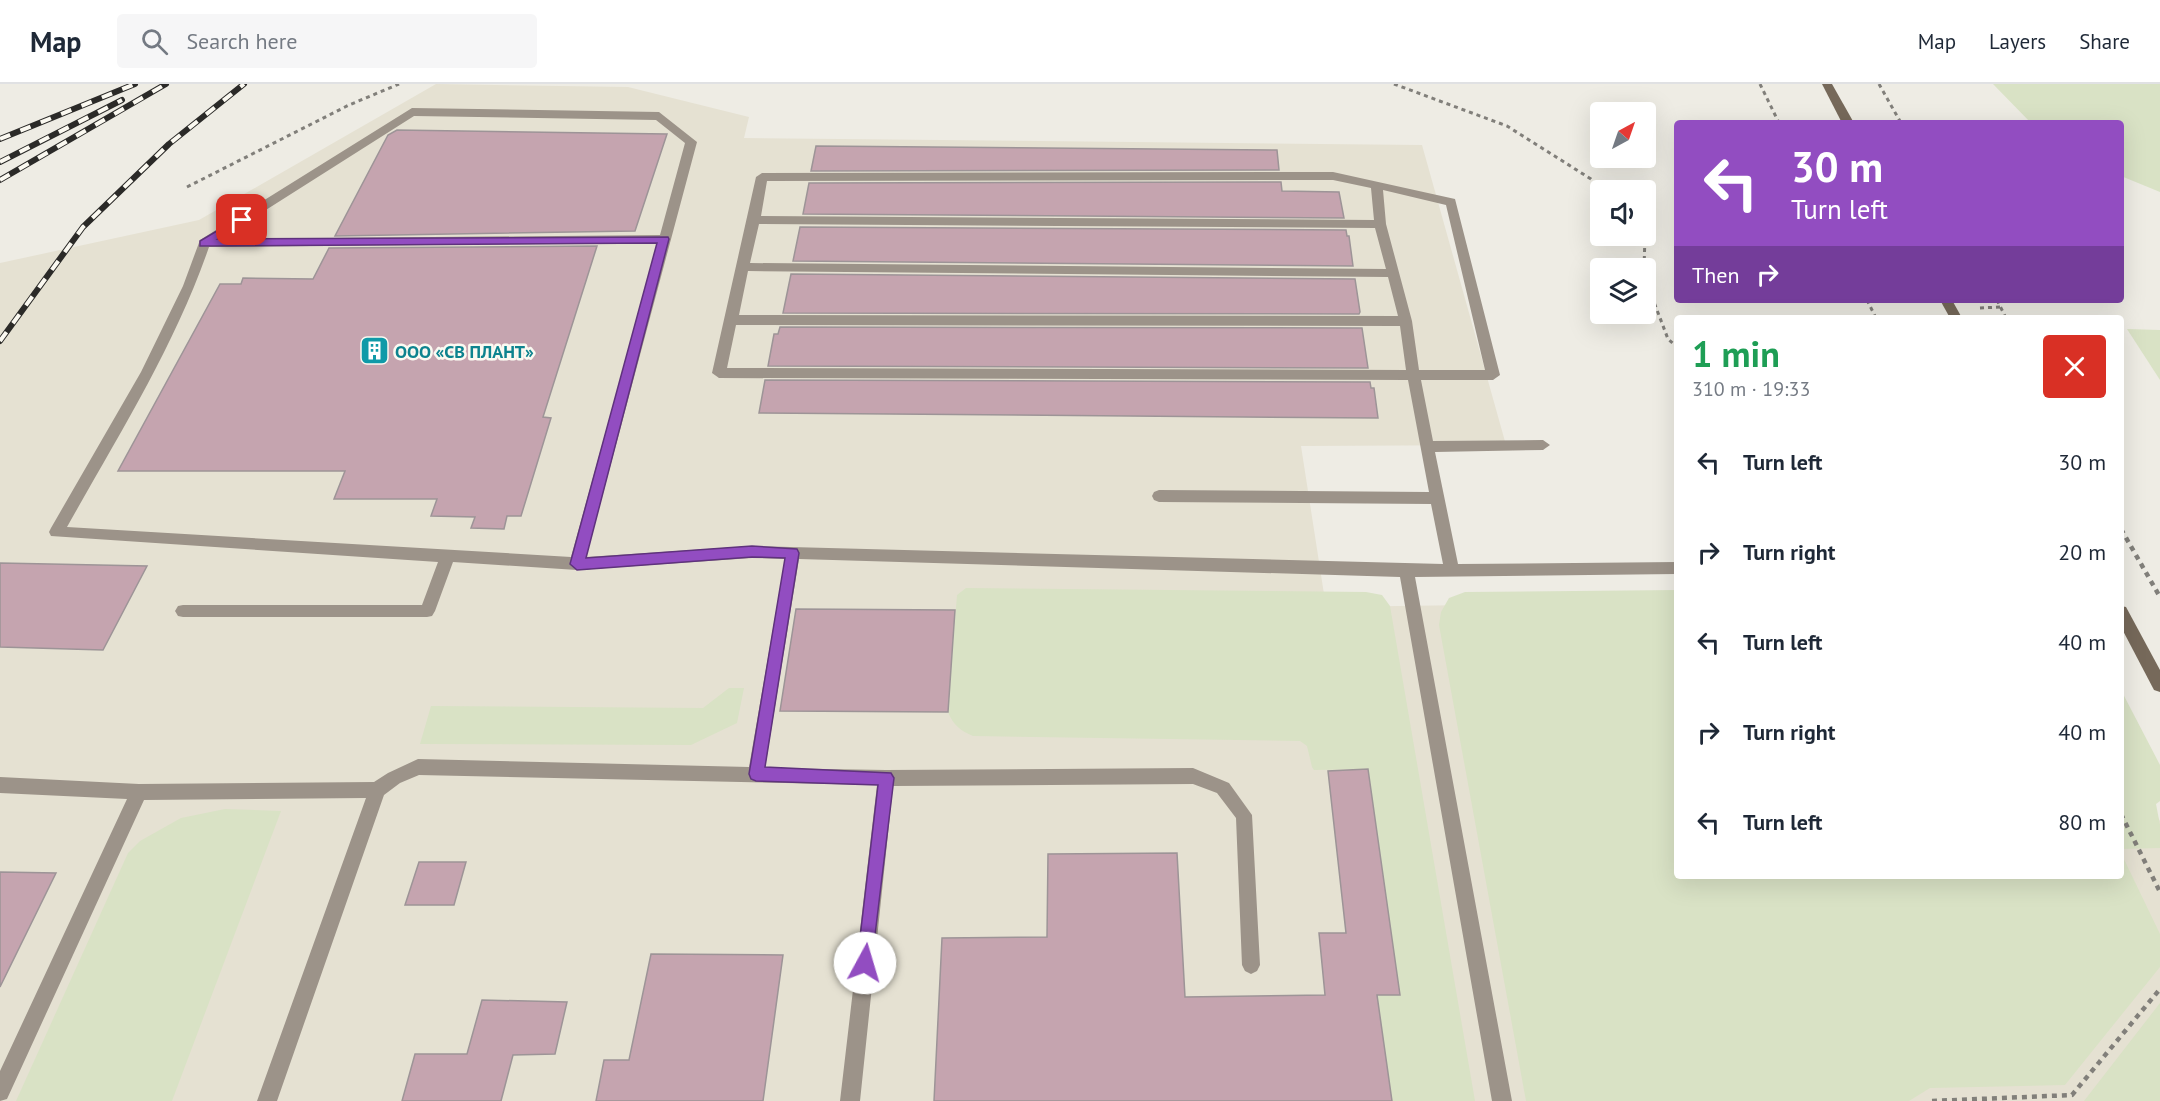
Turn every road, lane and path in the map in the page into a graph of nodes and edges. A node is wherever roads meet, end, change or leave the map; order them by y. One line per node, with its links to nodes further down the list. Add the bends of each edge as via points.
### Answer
1 (399, 84): 11 (path)
2 (1394, 84): 9 (path, via 1507,126)
3 (1760, 84): 6 (path)
4 (1827, 84): 7 (main road)
5 (1880, 84): 8 (path)
6 (1778, 120)
7 (1846, 120)
8 (1899, 120)
9 (1592, 180)
10 (1377, 185): 12 (lane, via 1333,176 762,177); 13 (lane); 22 (lane, via 1451,202 1493,375)
11 (187, 187)
12 (754, 220): 13 (lane); 16 (lane)
13 (1380, 224): 17 (lane)
14 (664, 239): 15 (lane); 15 (lane, via 691,142 659,116 412,112); 30 (lane)
15 (204, 243): 29 (lane, via 189,286 147,373 56,532)
16 (744, 267): 17 (lane); 19 (lane)
17 (1392, 273): 20 (lane)
18 (1656, 307): 21 (path, via 1668,339)
19 (731, 320): 20 (lane); 22 (lane, via 719,373)
20 (1406, 321): 22 (lane)
21 (1674, 344)
22 (1413, 373): 24 (lane)
23 (1543, 445): 24 (lane)
24 (1428, 447): 26 (lane)
25 (1159, 496): 26 (lane)
26 (1438, 498): 33 (lane)
27 (2124, 534): 34 (path)
28 (793, 553): 30 (lane, via 752,552); 32 (lane); 38 (lane)
29 (448, 556): 30 (lane); 35 (lane, via 427,611)
30 (577, 564)
31 (1674, 568): 33 (lane)
32 (1406, 571): 33 (lane); 50 (lane)
33 (1452, 572)
34 (2160, 597)
35 (183, 611)
36 (2124, 618): 37 (main road)
37 (2160, 685)
38 (756, 774): 39 (lane); 41 (lane, via 418,767)
39 (886, 778): 45 (lane, via 1193,776 1223,788 1244,815); 49 (lane)
40 (0, 785): 42 (lane)
41 (377, 790): 42 (lane); 48 (lane)
42 (139, 792): 47 (lane)
43 (2124, 820): 44 (path)
44 (2160, 892)
45 (1251, 965)
46 (2160, 989): 51 (path, via 2072,1095)
47 (0, 1092)
48 (267, 1101)
49 (849, 1101)
50 (1502, 1101)
51 (1932, 1101)

